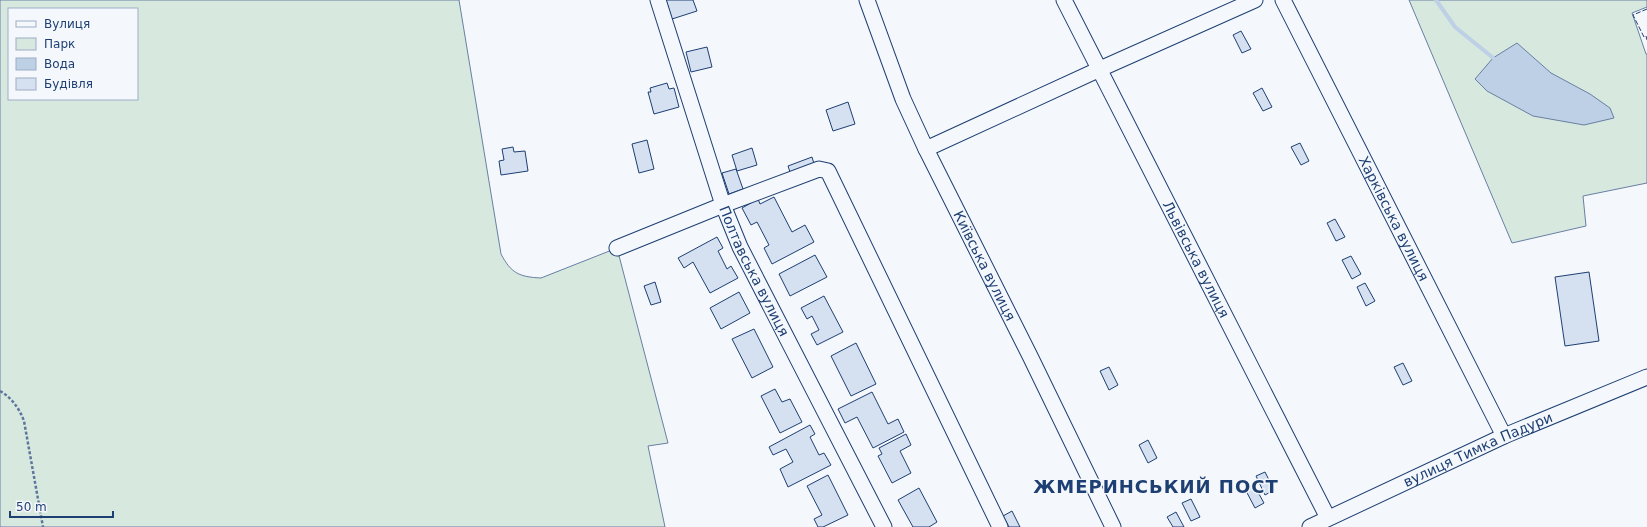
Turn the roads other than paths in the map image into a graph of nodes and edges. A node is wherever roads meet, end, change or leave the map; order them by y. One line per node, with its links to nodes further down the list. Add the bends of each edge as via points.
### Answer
1 (658, 0): 8 (street, Полтавська вулиця)
2 (867, 0): 7 (street, Київська вулиця, via 903,99)
3 (1064, 0): 6 (street, Львівська вулиця)
4 (1255, 0): 6 (street)
5 (1283, 0): 11 (street, Харківська вулиця)
6 (1100, 69): 7 (street); 12 (street, Львівська вулиця)
7 (926, 149): 15 (street, Київська вулиця)
8 (723, 205): 9 (street); 13 (street, Полтавська вулиця, via 740,247); 14 (street, via 819,169 828,171)
9 (617, 248)
10 (1647, 377): 11 (street, вулиця Тимка Падури)
11 (1504, 436): 12 (street, вулиця Тимка Падури)
12 (1328, 518): 16 (street, вулиця Тимка Падури)
13 (884, 527)
14 (1000, 527)
15 (1113, 527)
16 (1310, 527)

